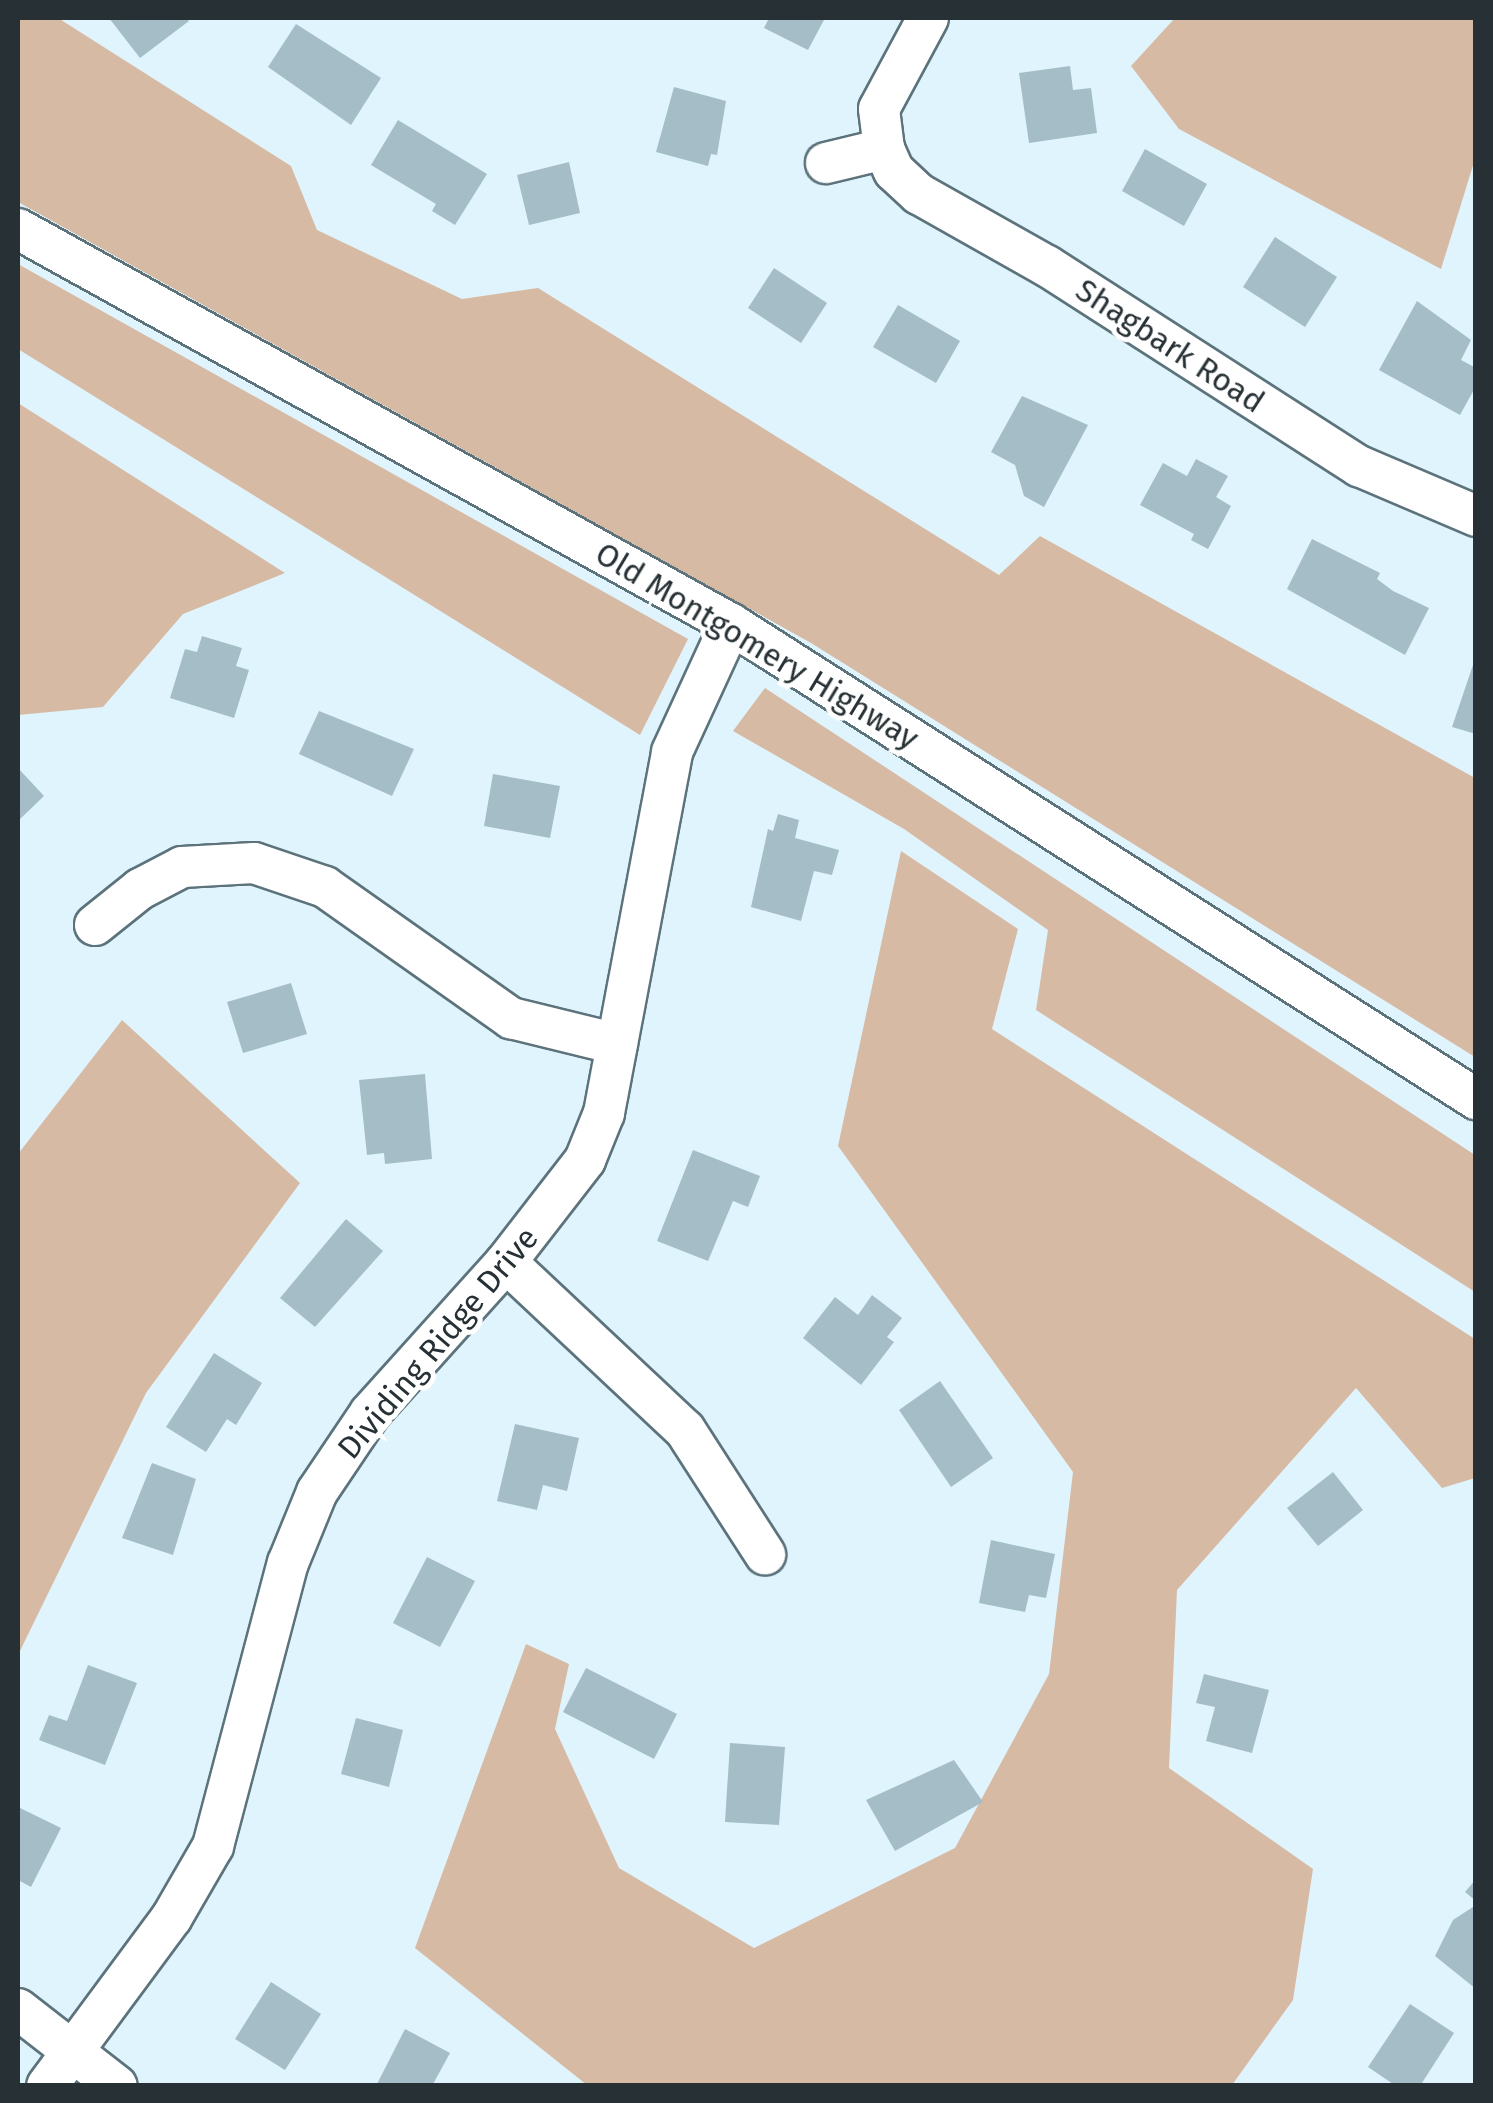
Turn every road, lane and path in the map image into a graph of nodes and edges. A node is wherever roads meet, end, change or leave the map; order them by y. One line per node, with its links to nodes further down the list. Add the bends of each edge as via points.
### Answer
1 (928, 18): 2 (street, via 879,109)
2 (884, 149): 3 (street); 5 (street, Shagbark Road, via 894,171 919,194 1047,266 1324,446 1428,500)
3 (826, 163)
4 (18, 229): 6 (street, Old Montgomery Highway)
5 (1476, 516)
6 (732, 624): 8 (street, Dividing Ridge Drive, via 672,752); 9 (street, Old Montgomery Highway)
7 (95, 925): 8 (street, via 182,866 254,863 325,887 510,1018)
8 (617, 1044): 10 (street, Dividing Ridge Drive, via 604,1113 584,1160)
9 (1476, 1100)
10 (506, 1262): 11 (street, via 685,1430); 13 (street, Dividing Ridge Drive, via 370,1413 317,1492 288,1563 214,1846 172,1917)
11 (764, 1554)
12 (18, 2009): 13 (street)
13 (70, 2051): 14 (street, Dividing Ridge Drive); 15 (street)
14 (47, 2086)
15 (117, 2086)

